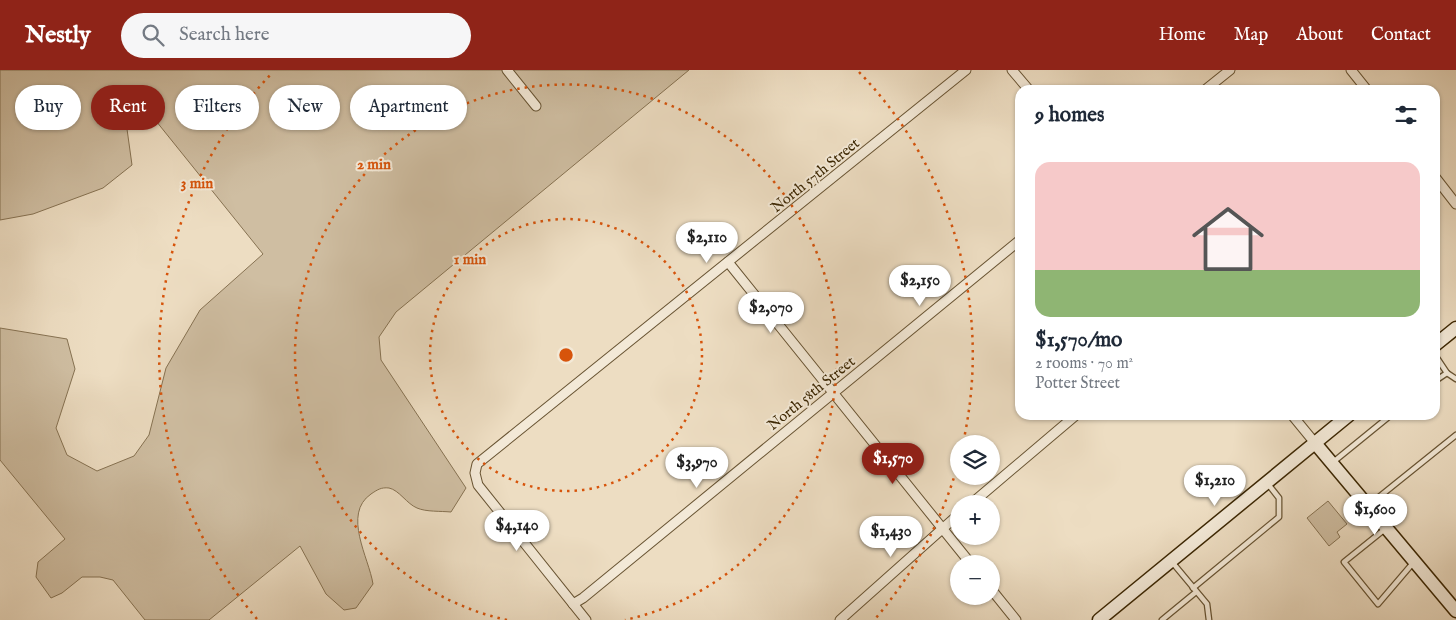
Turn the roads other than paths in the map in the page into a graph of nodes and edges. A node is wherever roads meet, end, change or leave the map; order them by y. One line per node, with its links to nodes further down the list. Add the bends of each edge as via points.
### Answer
1 (507, 70): 9 (street)
2 (966, 70): 13 (street, North 57th Street)
3 (1012, 70): 6 (street)
4 (1230, 70): 7 (street)
5 (1351, 70): 8 (street)
6 (1024, 85)
7 (1211, 85)
8 (1363, 85)
9 (536, 106)
10 (1440, 184): 11 (street)
11 (1456, 204)
12 (1015, 244): 20 (street, North 58th Street)
13 (728, 262): 20 (street); 39 (street, North 57th Street, via 480,459 474,473 478,485)
14 (1456, 328): 15 (main road)
15 (1440, 341)
16 (1440, 362): 17 (lane)
17 (1447, 373): 18 (lane); 19 (lane)
18 (1440, 378)
19 (1456, 379)
20 (834, 391): 32 (street); 39 (street, North 58th Street)
21 (1070, 420): 29 (street)
22 (1296, 420): 26 (street)
23 (1343, 420): 26 (main road)
24 (1385, 420): 27 (lane)
25 (1456, 435): 30 (lane)
26 (1315, 443): 27 (main road); 28 (main road)
27 (1332, 464): 30 (main road)
28 (1266, 482): 35 (main road); 37 (lane, via 1279,498 1279,517)
29 (982, 495)
30 (1368, 506): 33 (main road)
31 (950, 522): 32 (street)
32 (943, 528): 34 (street); 42 (street)
33 (1386, 528): 36 (main road); 36 (lane, via 1344,562 1378,604)
34 (964, 555)
35 (1172, 561): 37 (lane); 44 (main road)
36 (1414, 561): 40 (main road)
37 (1194, 590): 45 (lane); 46 (lane, via 1207,604)
38 (1000, 600): 43 (street)
39 (573, 604): 41 (street)
40 (1456, 611)
41 (586, 620)
42 (840, 620)
43 (1016, 620)
44 (1099, 620)
45 (1162, 620)
46 (1209, 620)

